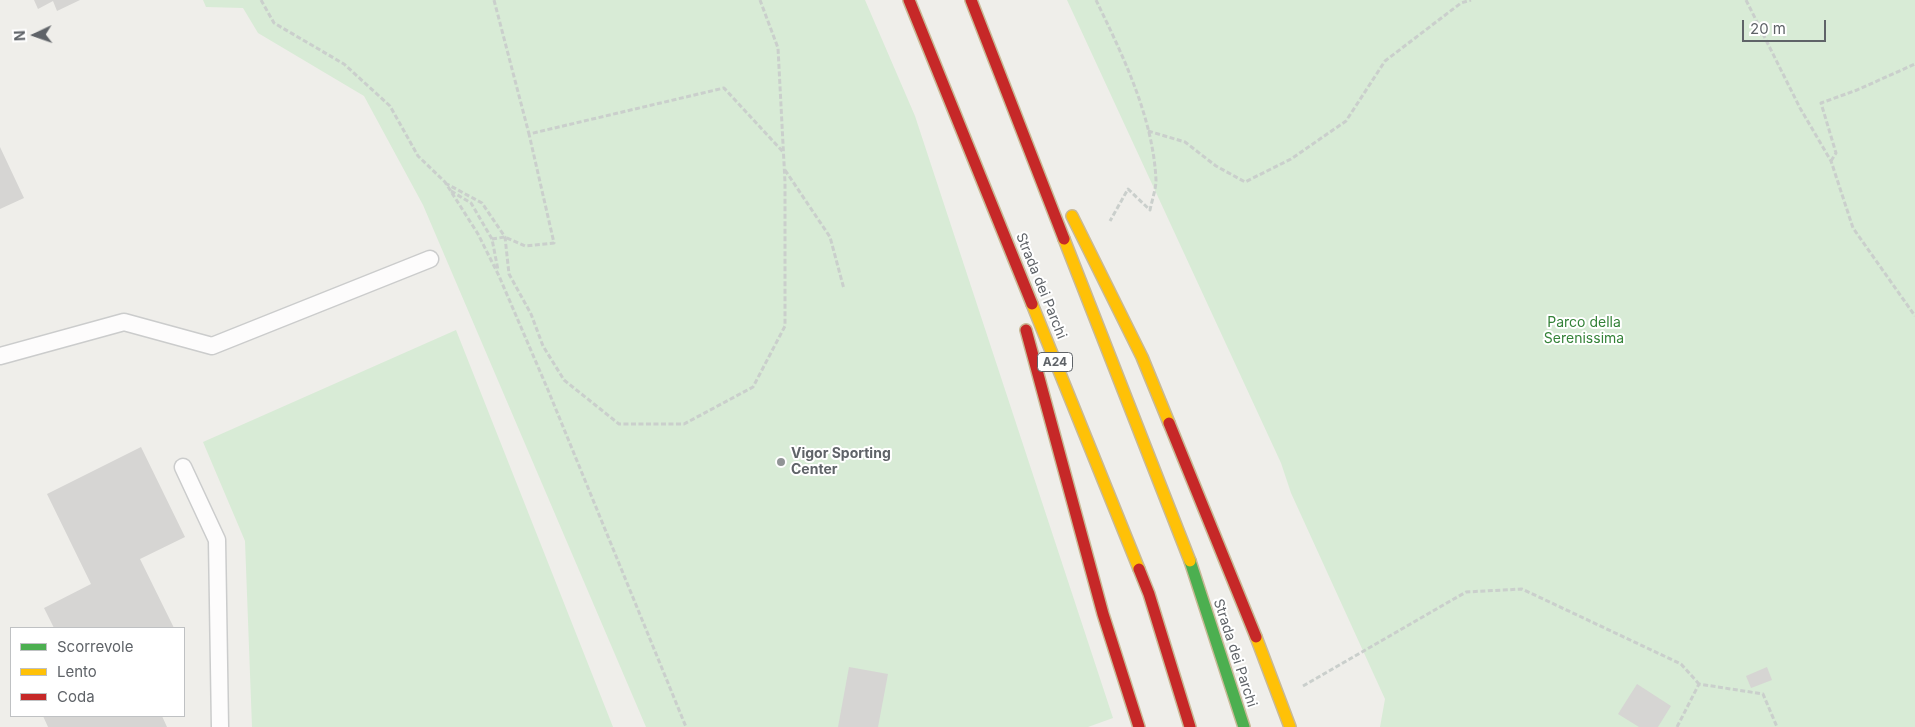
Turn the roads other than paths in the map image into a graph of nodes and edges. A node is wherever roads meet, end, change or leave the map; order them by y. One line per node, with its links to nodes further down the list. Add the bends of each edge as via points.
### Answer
1 (909, 0): 5 (highway, Strada dei Parchi / A24)
2 (971, 0): 3 (highway, Strada dei Parchi)
3 (994, 58): 4 (highway); 15 (highway, Strada dei Parchi, via 1192,567)
4 (1051, 172)
5 (984, 187): 8 (highway); 14 (highway, Strada dei Parchi / A24, via 1149,594)
6 (1068, 208): 16 (highway, via 1142,357 1226,559)
7 (430, 259): 10 (lane, via 212,346 124,322)
8 (1015, 292)
9 (1023, 320): 13 (highway, via 1103,614)
10 (0, 356)
11 (184, 467): 12 (lane, via 216,540)
12 (220, 727)
13 (1139, 727)
14 (1190, 727)
15 (1244, 727)
16 (1290, 727)

